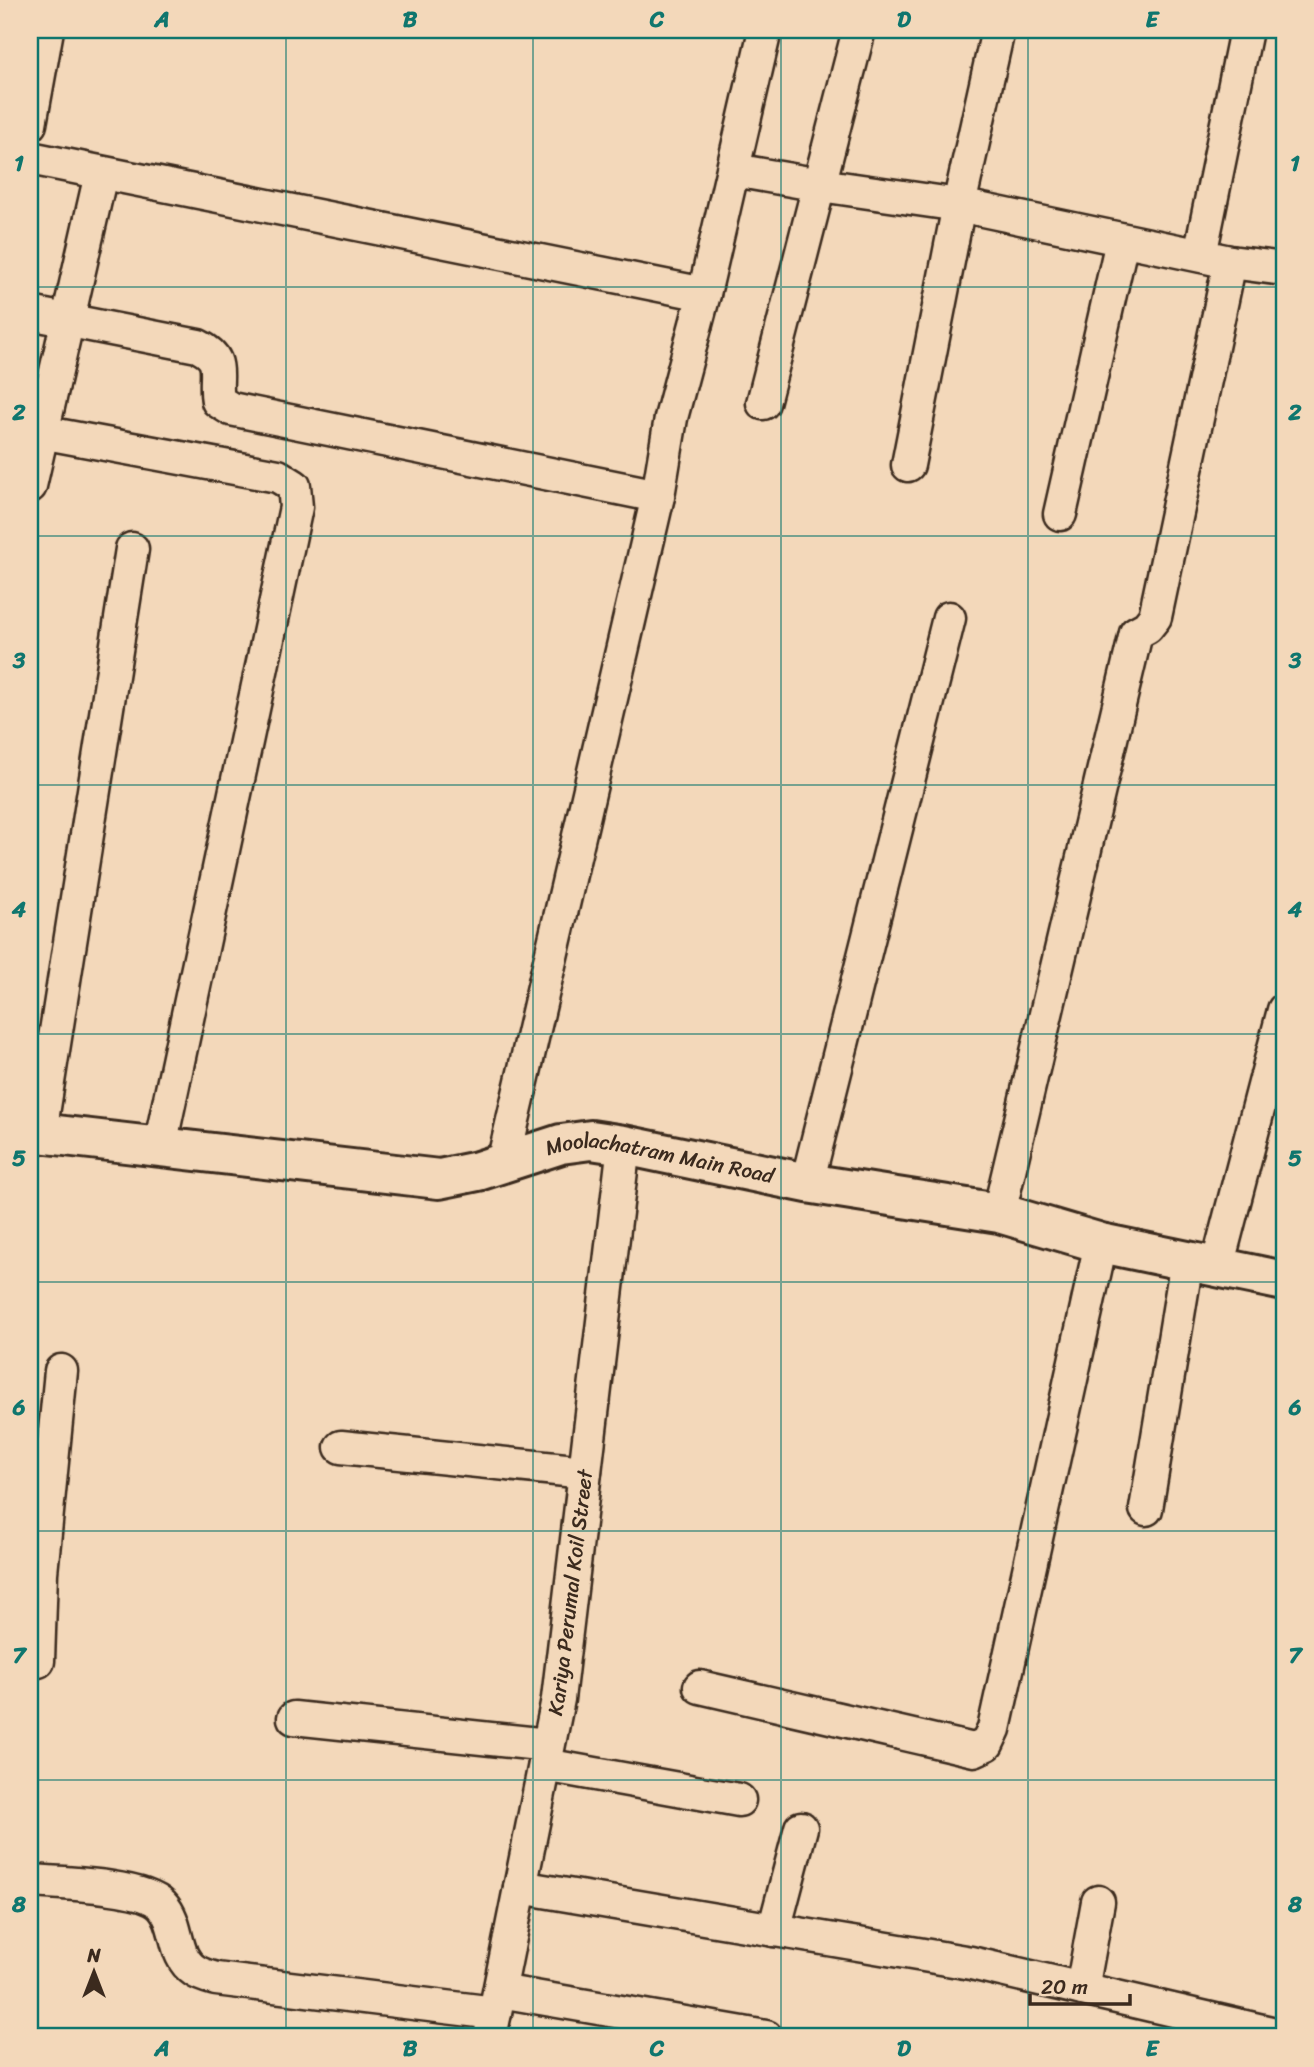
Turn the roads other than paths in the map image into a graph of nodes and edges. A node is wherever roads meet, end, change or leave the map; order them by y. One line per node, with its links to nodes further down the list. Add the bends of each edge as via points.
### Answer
1 (47, 30): 6 (street)
2 (763, 30): 8 (street)
3 (859, 30): 10 (street)
4 (998, 30): 11 (street)
5 (1246, 30): 13 (street)
6 (30, 124)
7 (30, 159): 9 (street)
8 (734, 170): 10 (street); 16 (street)
9 (101, 174): 16 (street); 18 (street)
10 (820, 185): 11 (street); 19 (street)
11 (958, 205): 12 (street); 21 (street)
12 (1122, 241): 13 (street); 24 (street)
13 (1200, 254): 14 (street)
14 (1230, 262): 15 (street); 33 (street, via 1155,617 1136,633)
15 (1284, 269)
16 (704, 294): 23 (street, via 671,418)
17 (30, 313): 18 (street)
18 (68, 320): 20 (street); 23 (street, via 211,352 217,362 218,401 231,409)
19 (763, 403)
20 (36, 431): 22 (street); 30 (street, via 278,476 294,486 296,507)
21 (908, 465)
22 (30, 486)
23 (658, 496): 31 (street)
24 (1060, 514)
25 (132, 549): 28 (street)
26 (949, 618): 32 (street)
27 (1284, 1010): 35 (street)
28 (35, 1133): 30 (street, Moolachatram Main Road)
29 (624, 1145): 31 (street, Moolachatram Main Road, via 591,1140 561,1144); 32 (street, Moolachatram Main Road); 39 (street, Kariya Perumal Koil Street)
30 (160, 1146): 31 (street, Moolachatram Main Road, via 439,1179)
31 (503, 1163)
32 (807, 1183): 33 (street, Moolachatram Main Road)
33 (999, 1213): 34 (street, Moolachatram Main Road)
34 (1101, 1243): 35 (street, Moolachatram Main Road); 43 (street, via 987,1744 974,1750)
35 (1202, 1264): 36 (street, Moolachatram Main Road); 40 (street)
36 (1284, 1281)
37 (61, 1371): 41 (street)
38 (341, 1447): 39 (street)
39 (585, 1472): 45 (street, Kariya Perumal Koil Street, via 558,1699)
40 (1146, 1509)
41 (35, 1573): 42 (street)
42 (38, 1661)
43 (700, 1687)
44 (294, 1718): 45 (street)
45 (546, 1755): 46 (street); 49 (street, Kariya Perumal Koil Street)
46 (738, 1800)
47 (801, 1828): 51 (street)
48 (30, 1881): 53 (street, via 142,1894 161,1904 172,1920 179,1950 194,1970 216,1979)
49 (520, 1887): 51 (street); 53 (street, Kariya Perumal Koil Street)
50 (1098, 1902): 52 (street)
51 (774, 1930): 52 (street, via 971,1963)
52 (1082, 1989): 54 (street)
53 (495, 2014): 56 (street)
54 (1210, 2028): 55 (street)
55 (1284, 2036)
56 (766, 2037)

